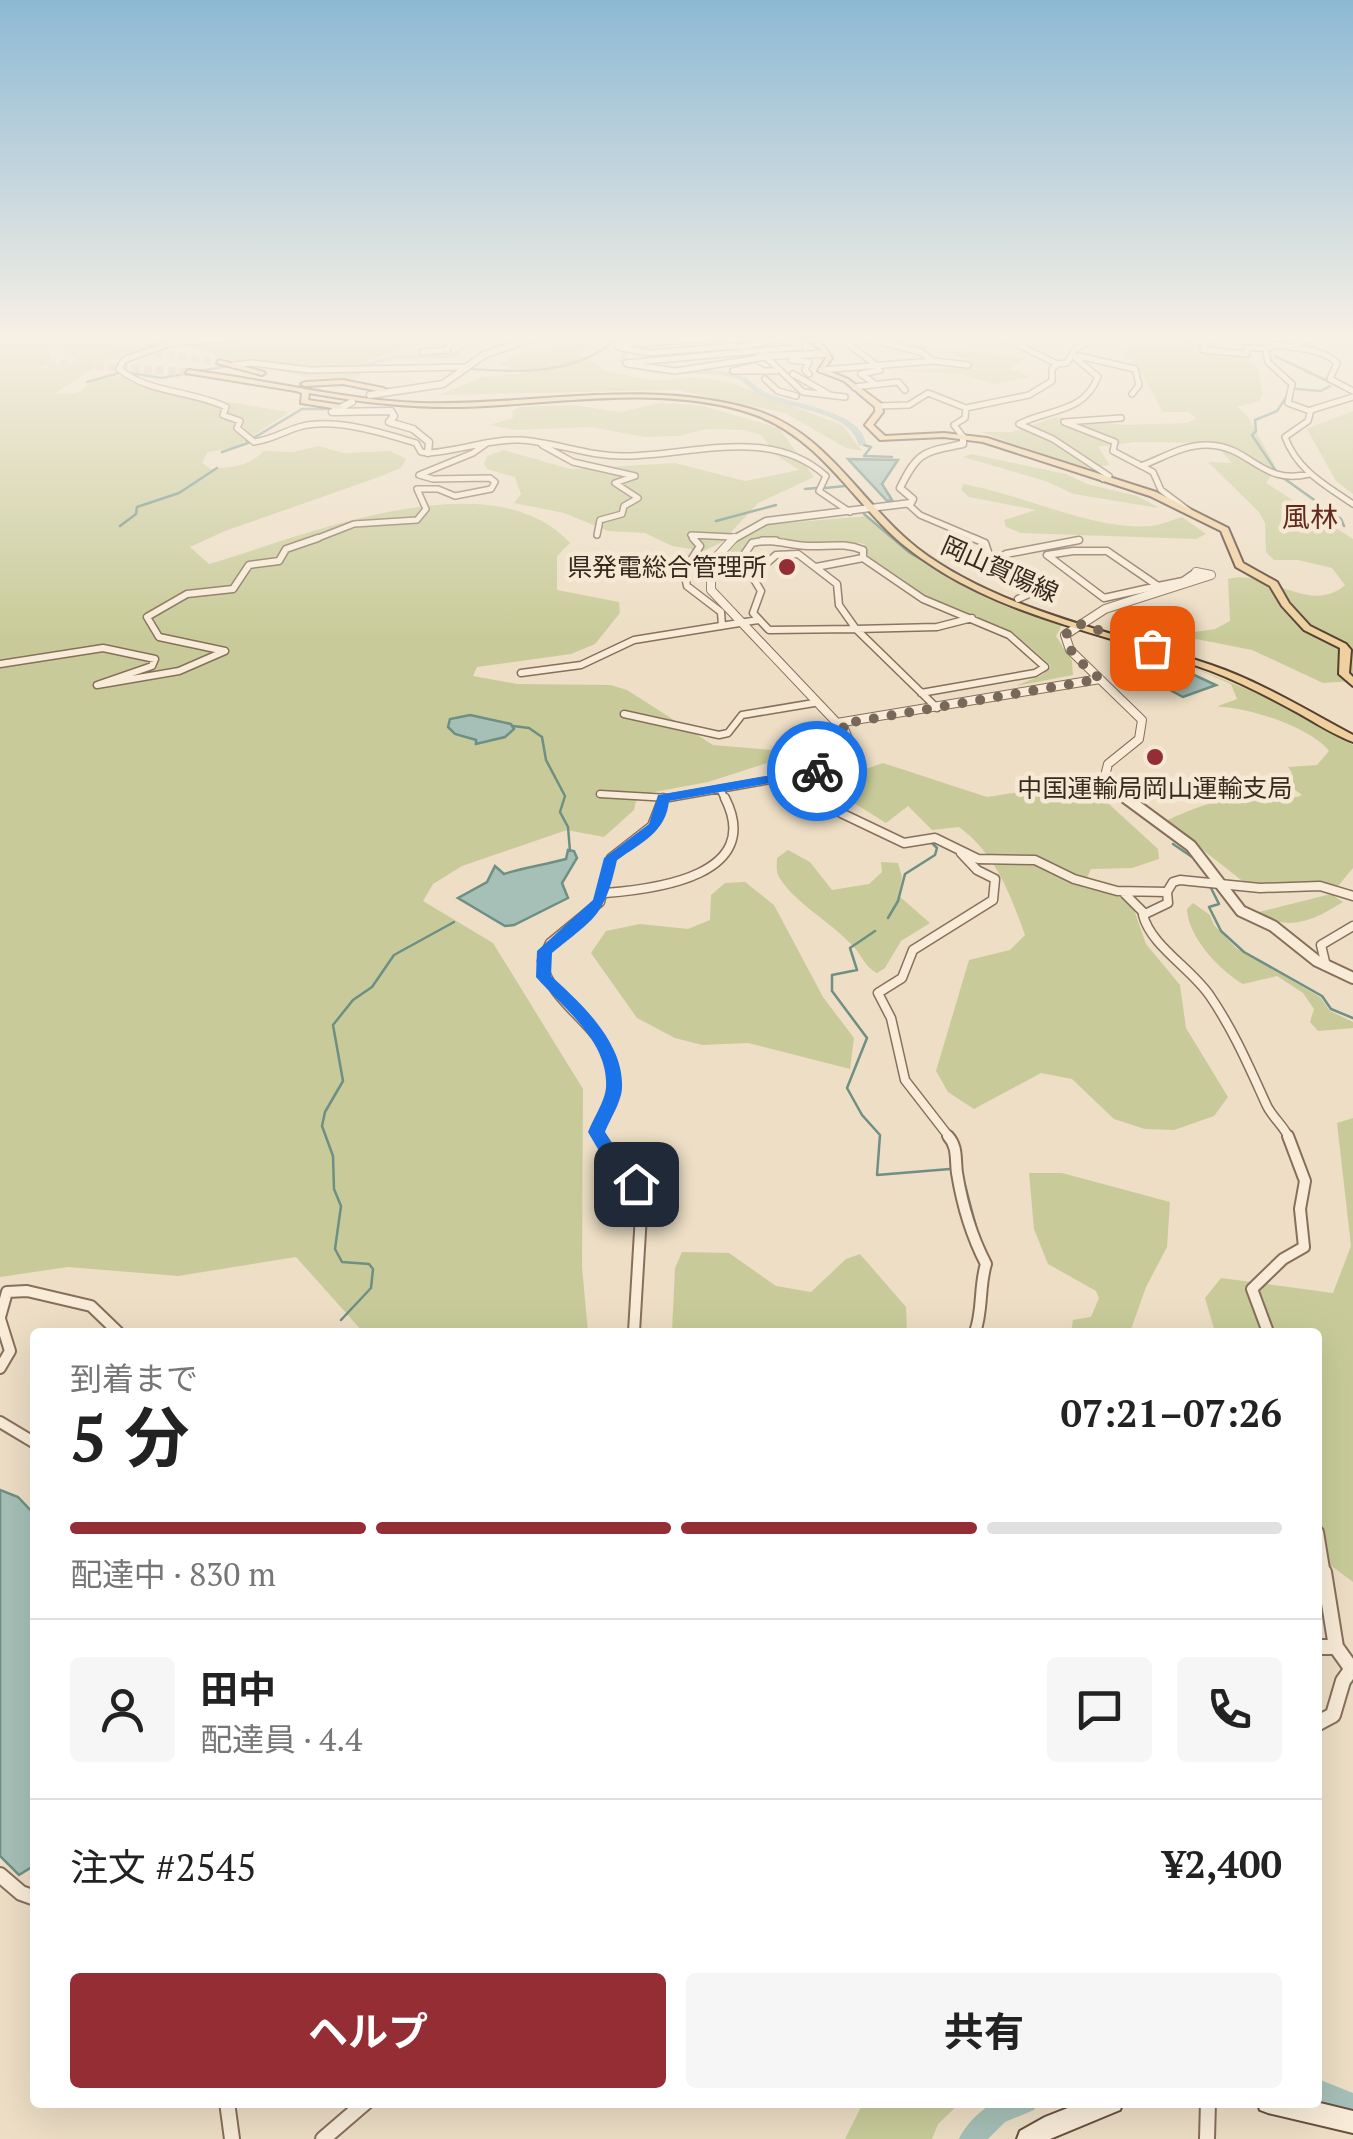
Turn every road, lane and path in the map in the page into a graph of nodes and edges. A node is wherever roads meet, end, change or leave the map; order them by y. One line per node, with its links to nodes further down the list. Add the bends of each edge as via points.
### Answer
1 (248, 438): 2 (street)
2 (280, 438)
3 (400, 438): 14 (street)
4 (425, 438): 14 (street)
5 (807, 438): 21 (main road, 岡山賀陽線)
6 (811, 438): 21 (main road, 岡山賀陽線)
7 (962, 438): 19 (street, via 963,444 918,454 901,486 913,498)
8 (970, 438): 18 (main road, via 1027,450)
9 (1050, 438): 18 (street, via 1110,476)
10 (1104, 438): 15 (street, via 1115,442 1113,452)
11 (1285, 438): 17 (street)
12 (487, 443): 13 (street); 14 (street); 16 (street)
13 (544, 444): 23 (street, via 613,456 790,450 824,472 820,491); 24 (street, via 580,464 635,476 615,483 638,498 622,514 600,520)
14 (428, 453): 16 (street)
15 (1141, 466): 17 (street, via 1181,448 1222,447 1285,479); 22 (street)
16 (428, 471): 42 (street, via 419,475 490,478 494,486 458,496 417,489 426,508 417,520 342,526 283,551 279,561 248,564 234,589 173,597 147,617 159,638 223,648 220,654 179,671 106,686 97,685 156,659 103,648)
17 (1309, 474): 20 (street)
18 (1103, 480): 22 (main road)
19 (908, 504): 21 (street); 29 (street, via 984,544 989,561)
20 (1353, 504)
21 (877, 510): 23 (street); 35 (main road, 岡山賀陽線, via 932,558); 38 (main road, 岡山賀陽線, via 914,550 959,578)
22 (1189, 511): 45 (main road, via 1226,530 1235,560 1274,584 1301,624 1343,646 1344,674)
23 (850, 512): 25 (street, via 766,521)
24 (597, 535)
25 (732, 537): 28 (street); 40 (street, via 691,535 700,546 684,571 687,586 721,612)
26 (1080, 540): 29 (street, via 1006,554)
27 (863, 558): 28 (street, via 862,548 850,543 807,546 768,539 752,543 739,562); 30 (street); 36 (street, via 923,599)
28 (710, 564): 39 (street, via 711,590)
29 (999, 566): 34 (street, via 1037,583)
30 (816, 567): 37 (street, via 798,554 781,553 755,572); 41 (street, via 837,584 839,606)
31 (1025, 572): 34 (street, via 1043,580)
32 (1196, 572): 33 (street); 38 (street, via 1211,575)
33 (1158, 586): 33 (street, via 1107,551 1047,555 1104,598)
34 (1038, 590): 35 (street)
35 (1018, 599): 38 (main road, 岡山賀陽線)
36 (972, 618): 41 (street, via 948,626); 46 (street, via 1020,642 1044,670)
37 (758, 620): 39 (street); 41 (street, via 769,630)
38 (1082, 622): 44 (street, via 1066,640); 51 (main road, 岡山賀陽線, via 1243,681)
39 (741, 623): 40 (street); 47 (street)
40 (722, 626): 43 (street, via 624,643 562,670)
41 (856, 629): 46 (street)
42 (0, 664)
43 (520, 673)
44 (1100, 679): 48 (street); 58 (street, via 1143,726 1139,739 1106,766 1108,780 1191,846)
45 (1353, 683)
46 (921, 693): 48 (street)
47 (814, 703): 49 (street, via 742,715 728,734 719,735); 50 (street)
48 (936, 708): 50 (street)
49 (624, 714)
50 (842, 724): 52 (street, via 855,755)
51 (1353, 736)
52 (827, 770): 53 (street)
53 (779, 778): 54 (street); 57 (street, via 792,788 829,793 841,813 898,841 929,839)
54 (720, 789): 56 (street); 61 (street, via 736,822 733,850 721,862 654,889)
55 (600, 794): 56 (street)
56 (662, 798): 61 (street, via 654,827 610,858)
57 (962, 853): 59 (street, via 987,861 1035,860); 70 (street, via 995,879 993,900 913,950 902,978 878,993 905,1080 958,1151 957,1173 986,1264)
58 (1222, 882): 60 (street, via 1180,880); 62 (street, via 1320,886); 65 (street, via 1241,911)
59 (1122, 892): 60 (street); 63 (street)
60 (1168, 892): 63 (street, via 1168,904)
61 (605, 893): 69 (street, via 544,951 542,966 548,983 600,1037 612,1077 597,1132 642,1198)
62 (1353, 898)
63 (1145, 914): 71 (street, via 1148,934 1197,977 1234,1034 1305,1180 1304,1246 1252,1289)
64 (1353, 926): 65 (street, via 1321,945)
65 (1326, 966): 66 (street)
66 (1353, 978)
67 (0, 1318): 68 (street, via 7,1292 20,1290 90,1306); 72 (street, via 10,1350)
68 (114, 1328)
69 (634, 1328)
70 (976, 1328)
71 (1267, 1328)
72 (0, 1368)
73 (0, 1422): 74 (street)
74 (30, 1440)
75 (1322, 1558): 76 (street)
76 (1336, 1647): 77 (street); 78 (street)
77 (1322, 1648)
78 (1352, 1668): 79 (street, via 1332,1715)
79 (1322, 1721)
80 (0, 1875): 81 (street)
81 (30, 1896)
82 (228, 2108): 88 (street)
83 (359, 2108): 89 (street)
84 (1098, 2108): 90 (main road)
85 (1208, 2108): 91 (street)
86 (1294, 2108): 87 (main road)
87 (1353, 2122)
88 (232, 2139)
89 (323, 2139)
90 (1028, 2139)
91 (1207, 2139)

